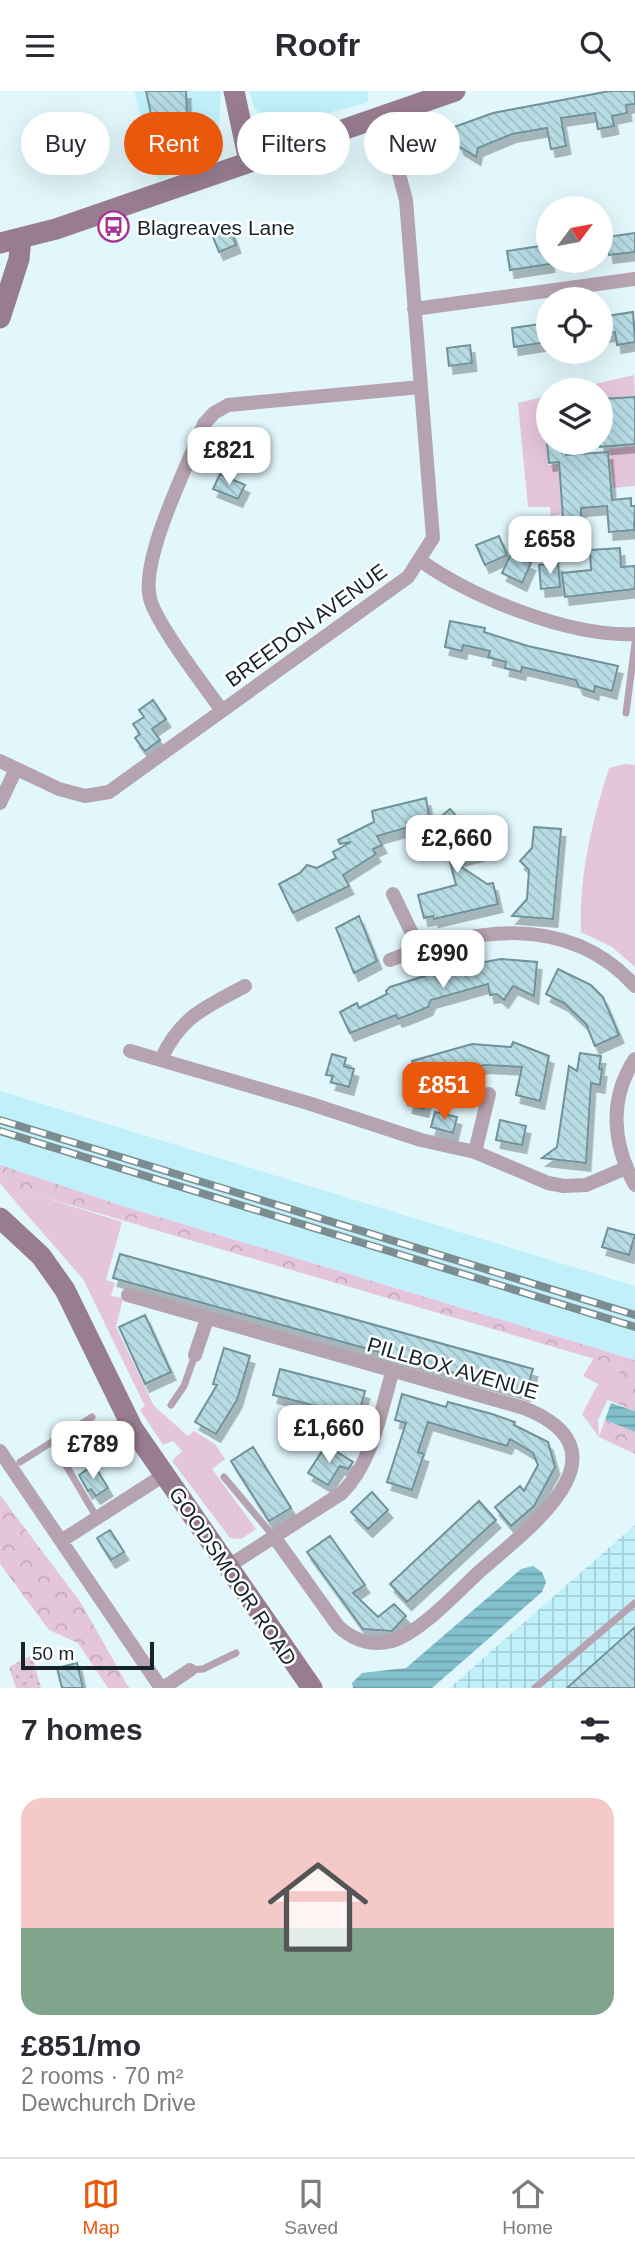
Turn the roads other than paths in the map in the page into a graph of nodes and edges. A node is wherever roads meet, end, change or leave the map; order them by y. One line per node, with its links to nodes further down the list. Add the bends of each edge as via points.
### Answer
1 (233, 91): 3 (street)
2 (455, 91): 4 (street)
3 (238, 112)
4 (392, 112)
5 (237, 165): 7 (street)
6 (399, 175): 9 (street, BREEDON AVENUE, via 406,200)
7 (10, 241): 10 (street, via 19,259)
8 (635, 279): 9 (street)
9 (414, 309): 11 (street, BREEDON AVENUE)
10 (0, 318)
11 (421, 387): 12 (street, BREEDON AVENUE, via 433,538); 15 (street, via 228,405 204,424 147,577 151,603)
12 (421, 561): 13 (street, via 452,583 553,621 600,633); 15 (street, BREEDON AVENUE, via 408,577)
13 (635, 634)
14 (635, 643): 16 (lane)
15 (222, 711): 18 (street, BREEDON AVENUE, via 109,792 85,796)
16 (626, 713)
17 (0, 761): 18 (street, BREEDON AVENUE)
18 (16, 769): 19 (street)
19 (0, 803)
20 (393, 894): 21 (street)
21 (419, 948): 22 (street); 24 (street, via 500,933 544,934 601,955)
22 (390, 960)
23 (245, 986): 26 (street, via 190,1016)
24 (635, 986)
25 (130, 1051): 26 (street)
26 (162, 1059): 29 (street, via 371,1125)
27 (635, 1059): 30 (street, via 617,1106 617,1137)
28 (489, 1094): 29 (street)
29 (475, 1152): 30 (street, via 564,1186 586,1185)
30 (626, 1168): 31 (street)
31 (635, 1185)
32 (0, 1218): 42 (street, GOODSMOOR ROAD, via 41,1256 65,1290 133,1429)
33 (128, 1295): 34 (street, PILLBOX AVENUE)
34 (207, 1319): 35 (street); 36 (street, PILLBOX AVENUE)
35 (195, 1355): 37 (lane)
36 (392, 1373): 45 (street, via 366,1459 355,1480); 45 (street, PILLBOX AVENUE, via 524,1408 555,1425 574,1457 573,1475 563,1494 430,1616 408,1633 379,1643 350,1637 338,1626)
37 (171, 1405)
38 (92, 1417): 39 (lane)
39 (52, 1443): 41 (lane); 44 (lane)
40 (0, 1451): 46 (street)
41 (20, 1462)
42 (164, 1475): 44 (street); 47 (street, GOODSMOOR ROAD)
43 (224, 1476): 45 (lane)
44 (98, 1518): 46 (street)
45 (275, 1538): 47 (street)
46 (61, 1541): 51 (street)
47 (227, 1567): 52 (street, GOODSMOOR ROAD)
48 (635, 1603): 53 (lane)
49 (236, 1653): 50 (lane, via 203,1669)
50 (190, 1669): 51 (street)
51 (162, 1688)
52 (312, 1688)
53 (535, 1688)

